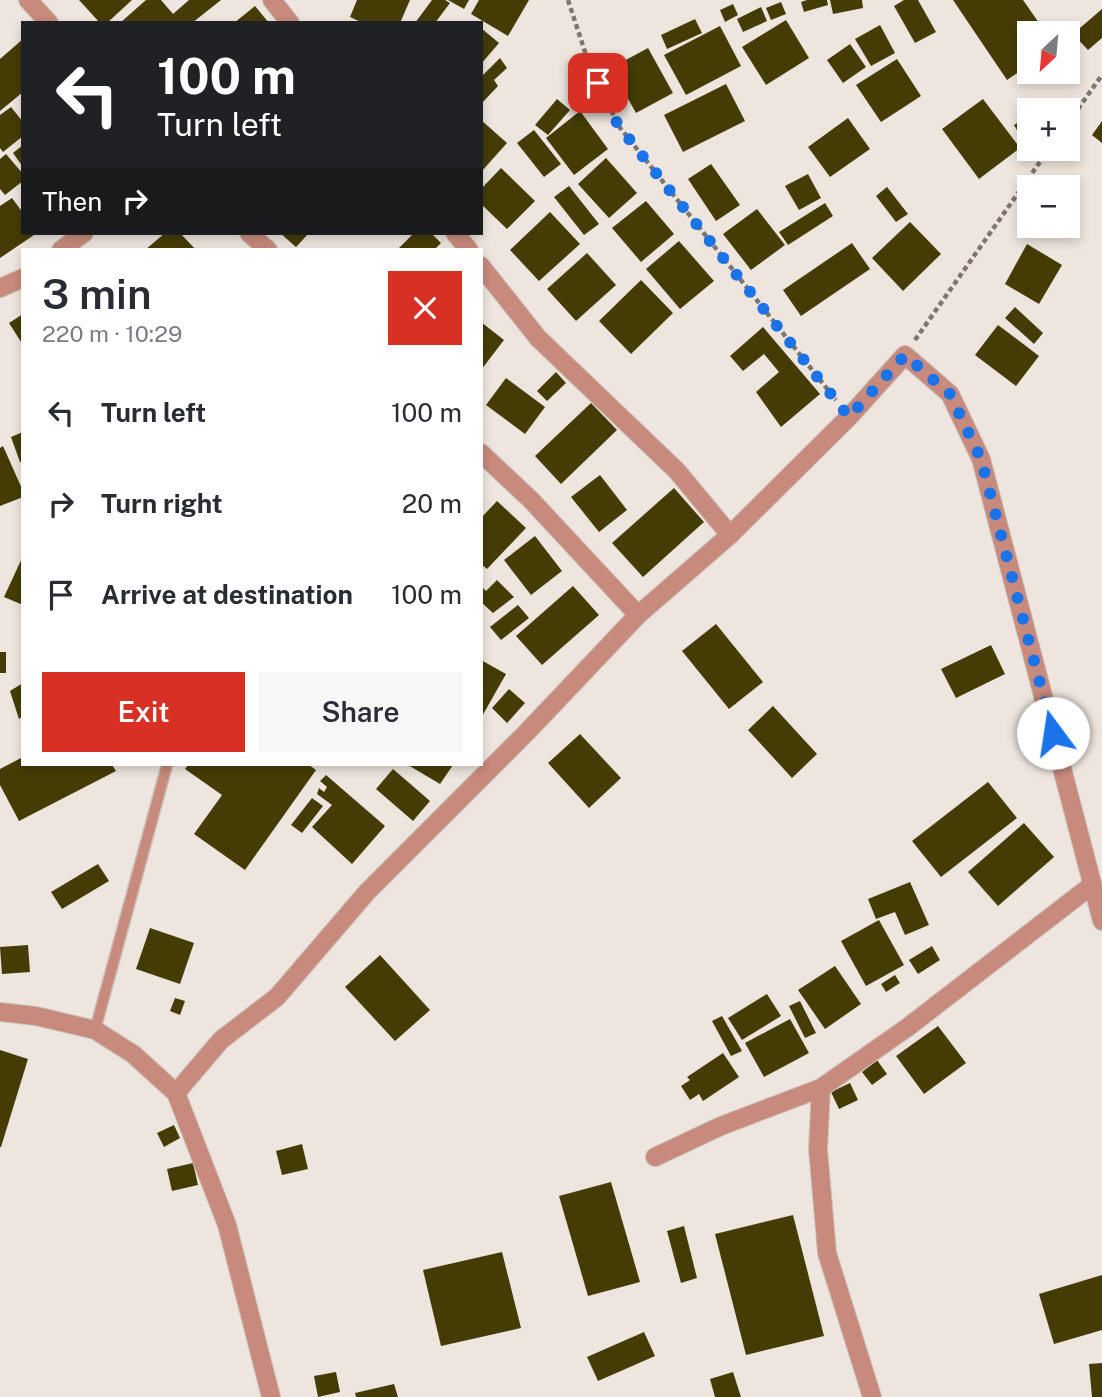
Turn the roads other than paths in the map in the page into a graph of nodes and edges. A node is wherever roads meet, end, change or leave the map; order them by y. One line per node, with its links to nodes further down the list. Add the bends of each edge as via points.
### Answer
1 (28, 0): 3 (street)
2 (272, 0): 4 (street)
3 (47, 21)
4 (288, 21)
5 (81, 235): 7 (street)
6 (251, 235): 8 (street)
7 (64, 248)
8 (266, 248)
9 (483, 269): 13 (street, via 538,338 677,471)
10 (21, 279): 11 (street)
11 (0, 288)
12 (483, 455): 14 (street)
13 (730, 535): 14 (street); 16 (street, via 905,355 950,394 981,459)
14 (638, 615): 21 (street, via 367,892 277,997 220,1040)
15 (167, 766): 19 (lane)
16 (1092, 885): 17 (street); 20 (street)
17 (1102, 921)
18 (0, 1012): 19 (street)
19 (94, 1030): 21 (street, via 133,1054)
20 (821, 1088): 22 (street); 24 (street, via 818,1149 827,1253)
21 (176, 1093): 23 (street, via 227,1225)
22 (655, 1157)
23 (271, 1397)
24 (872, 1397)

